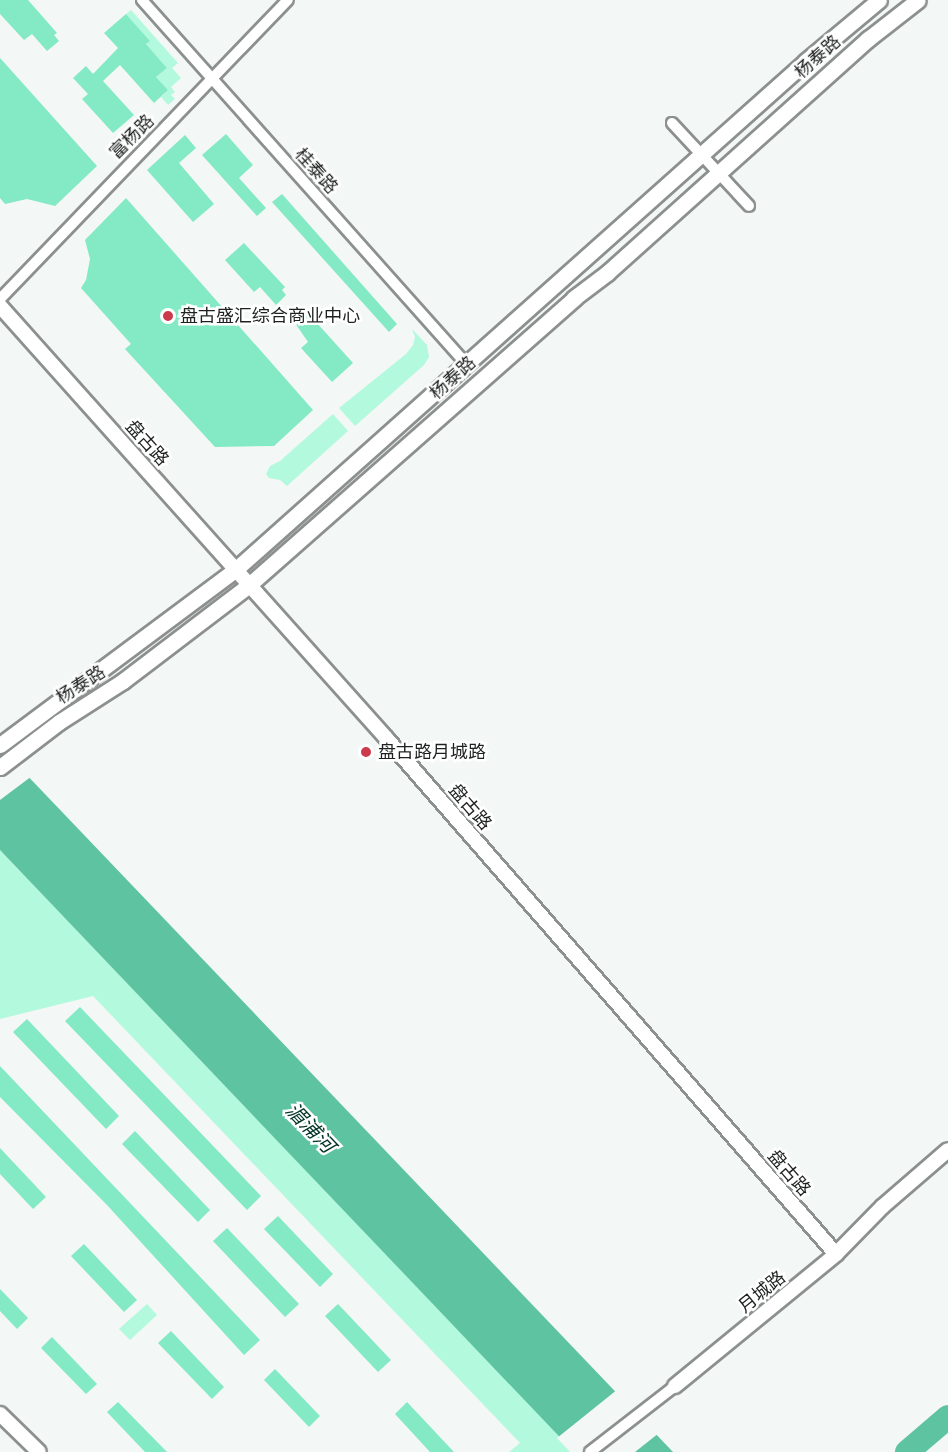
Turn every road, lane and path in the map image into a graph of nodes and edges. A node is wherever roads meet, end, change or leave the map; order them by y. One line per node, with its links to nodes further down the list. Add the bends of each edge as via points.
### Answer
1 (142, 0): 5 (street, 桂泰路)
2 (288, 0): 5 (street, 富杨路)
3 (879, 0): 7 (main road, 杨泰路)
4 (918, 0): 8 (main road, 杨泰路, via 868,39)
5 (212, 80): 10 (street, 富杨路); 12 (street, 桂泰路)
6 (672, 123): 7 (street)
7 (702, 156): 8 (street); 12 (main road, 杨泰路)
8 (719, 173): 9 (street); 14 (main road, 杨泰路)
9 (749, 206)
10 (0, 299)
11 (0, 306): 13 (street, 盘古路)
12 (465, 363): 13 (main road, 杨泰路)
13 (236, 570): 14 (street, 盘古路); 15 (main road, 杨泰路)
14 (249, 585): 16 (main road, 杨泰路, via 123,681 59,722); 18 (street, 盘古路)
15 (0, 745)
16 (0, 767)
17 (948, 1150): 18 (street, 月城路, via 882,1207)
18 (836, 1254): 19 (street, 月城路)
19 (675, 1386): 22 (street, 月城路)
20 (0, 1414): 21 (street)
21 (39, 1452)
22 (590, 1452)

